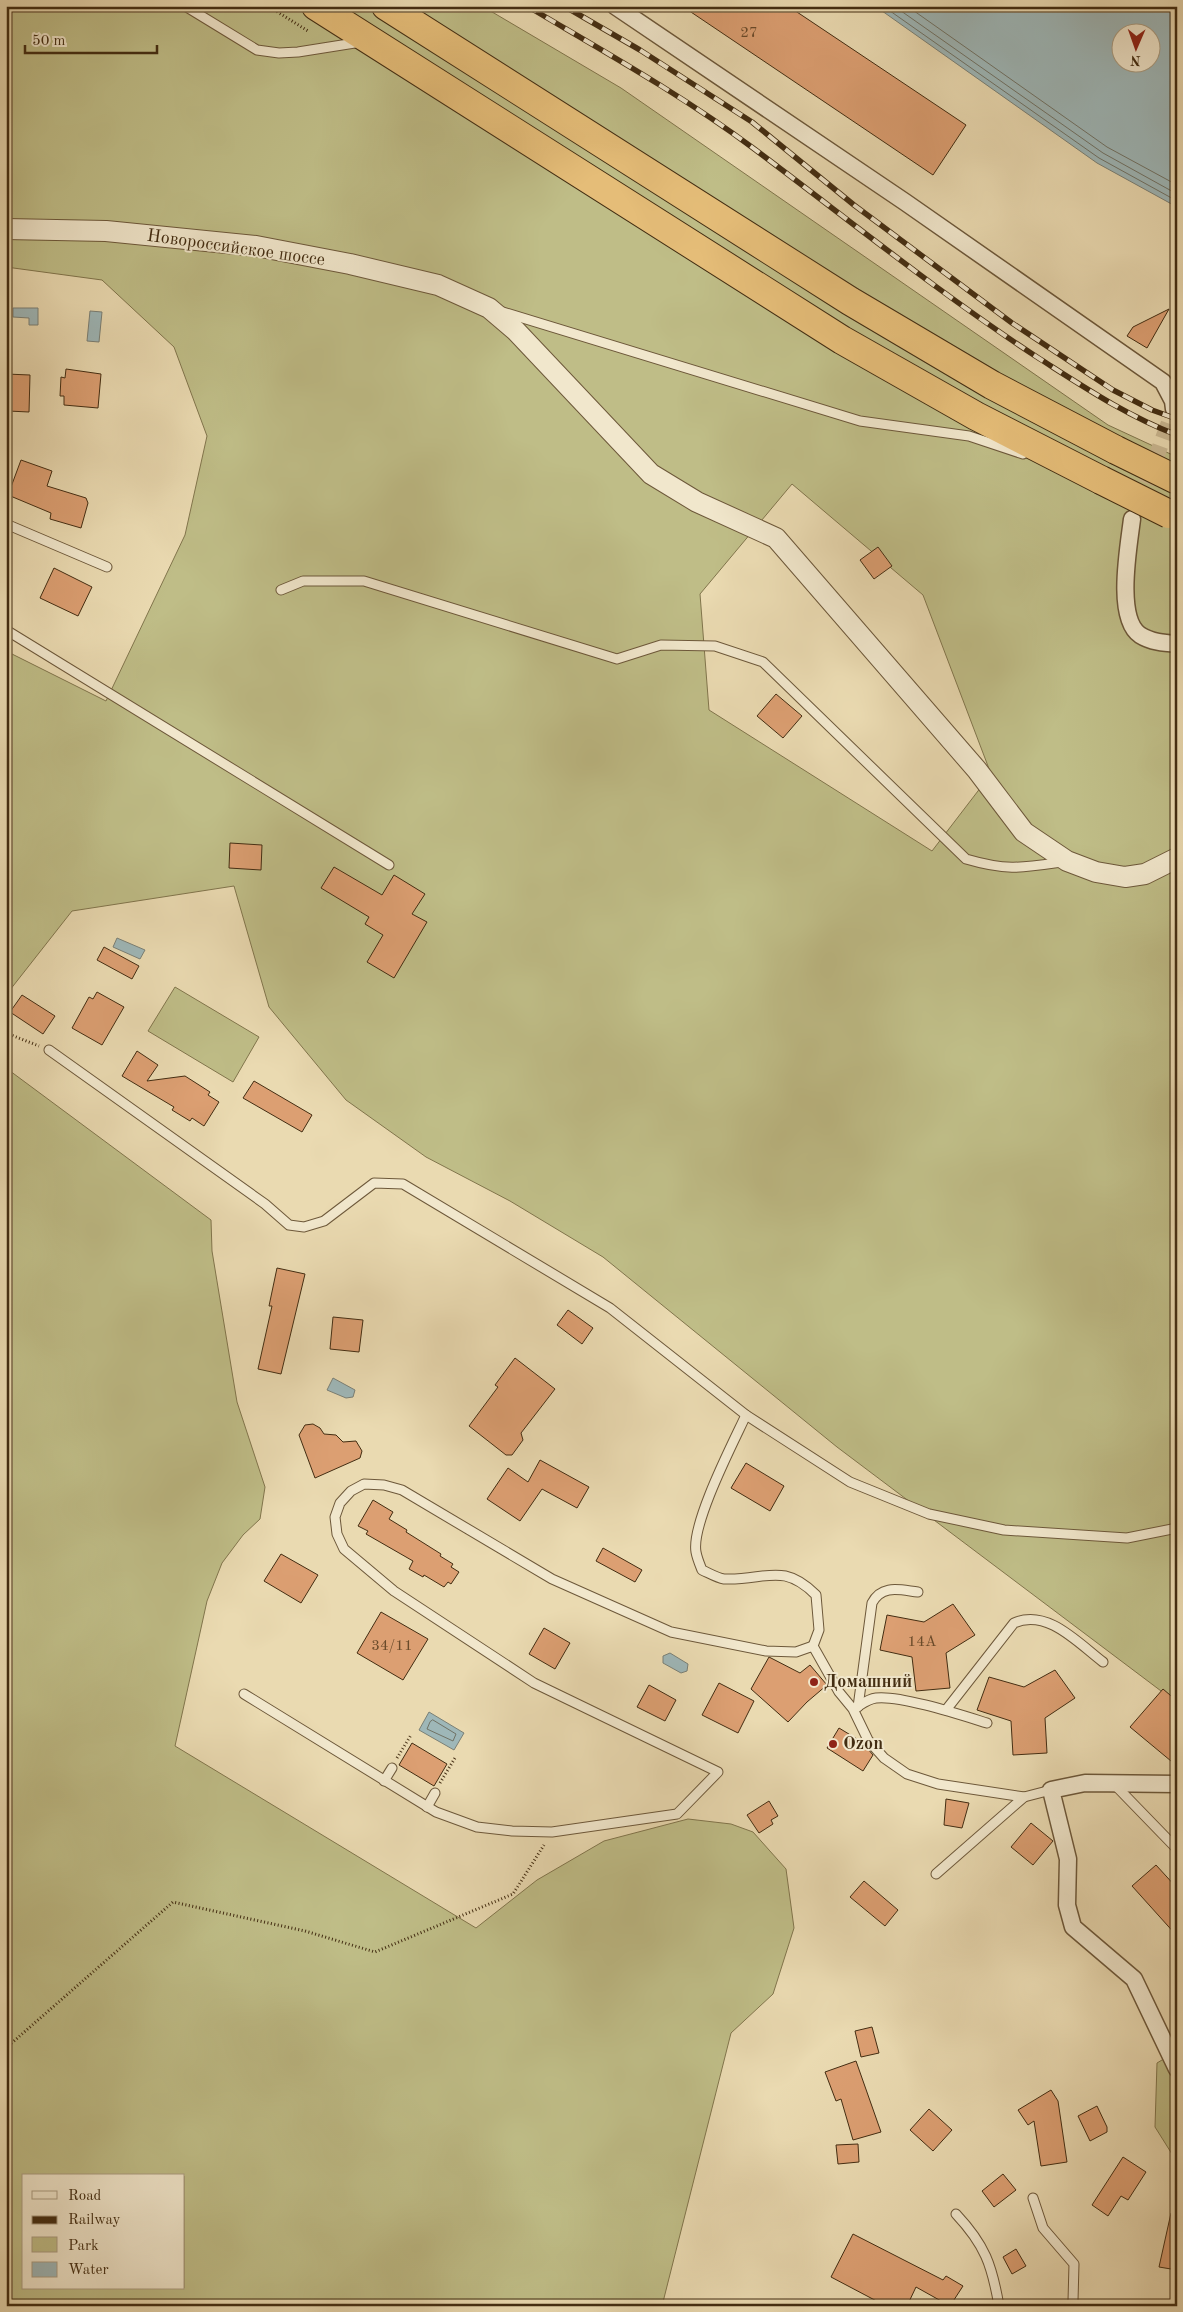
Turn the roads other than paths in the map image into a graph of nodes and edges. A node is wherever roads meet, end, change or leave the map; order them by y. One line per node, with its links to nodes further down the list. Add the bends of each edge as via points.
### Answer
1 (185, 6): 5 (lane, via 258,50 298,52)
2 (386, 6): 10 (highway, bridge, via 850,301 992,385)
3 (615, 6): 8 (street, via 1163,382)
4 (312, 19): 5 (highway)
5 (370, 40): 9 (highway, via 842,340 976,416)
6 (6, 229): 7 (street, Новороссийское шоссе, via 106,231 256,246 438,285)
7 (489, 308): 9 (lane, via 860,421 969,436); 19 (street, Новороссийское шоссе, via 516,331 651,474 697,502 776,538 977,770 1024,832)
8 (1175, 404)
9 (1101, 480): 11 (highway, bridge)
10 (1177, 480)
11 (1173, 516)
12 (1132, 519): 17 (street, via 1126,562 1130,621 1139,634 1160,643)
13 (6, 524): 14 (lane)
14 (107, 568)
15 (281, 590): 19 (lane, via 303,581 364,581 617,659 661,645 706,645 762,662 966,859 1015,869)
16 (6, 630): 20 (lane)
17 (1177, 644)
18 (1177, 858): 19 (street, Новороссийское шоссе, via 1145,874 1125,877 1096,872)
19 (1067, 861)
20 (389, 865)
21 (49, 1050): 22 (lane, via 265,1204 289,1225 304,1227 324,1220 374,1184 403,1184 610,1308)
22 (746, 1415): 23 (lane, via 850,1482 929,1514 1004,1530 1127,1538); 25 (lane, via 713,1486 696,1552 702,1570 723,1579 782,1574 803,1582 816,1595 819,1630)
23 (1177, 1528)
24 (918, 1592): 28 (lane, via 887,1589 875,1596)
25 (813, 1646): 28 (lane, via 839,1692); 38 (lane, via 796,1652 766,1650 671,1632 552,1579 402,1490 364,1484 351,1491 340,1503 335,1517 337,1534 344,1550 394,1591 534,1683 718,1772 677,1814 552,1832 477,1827)
26 (1103, 1662): 29 (lane, via 1056,1626 1022,1619 1014,1623)
27 (244, 1694): 32 (lane)
28 (855, 1708): 29 (lane, via 863,1702 884,1698); 37 (lane, via 868,1740 884,1758 907,1774 938,1784)
29 (946, 1710): 30 (lane)
30 (987, 1723)
31 (392, 1768): 32 (lane)
32 (384, 1781): 38 (lane)
33 (1114, 1784): 34 (street); 35 (street, via 1085,1783); 39 (lane)
34 (1177, 1784)
35 (1051, 1790): 37 (lane); 41 (street, via 1068,1859 1067,1905 1073,1927 1134,1979)
36 (435, 1793): 38 (lane)
37 (1024, 1797): 40 (lane)
38 (426, 1807)
39 (1177, 1849)
40 (936, 1874)
41 (1177, 2069)
42 (1033, 2198): 45 (lane, via 1043,2228 1074,2264 1073,2302)
43 (956, 2214): 44 (lane, via 974,2233 992,2268)
44 (999, 2306)
45 (1070, 2306)

